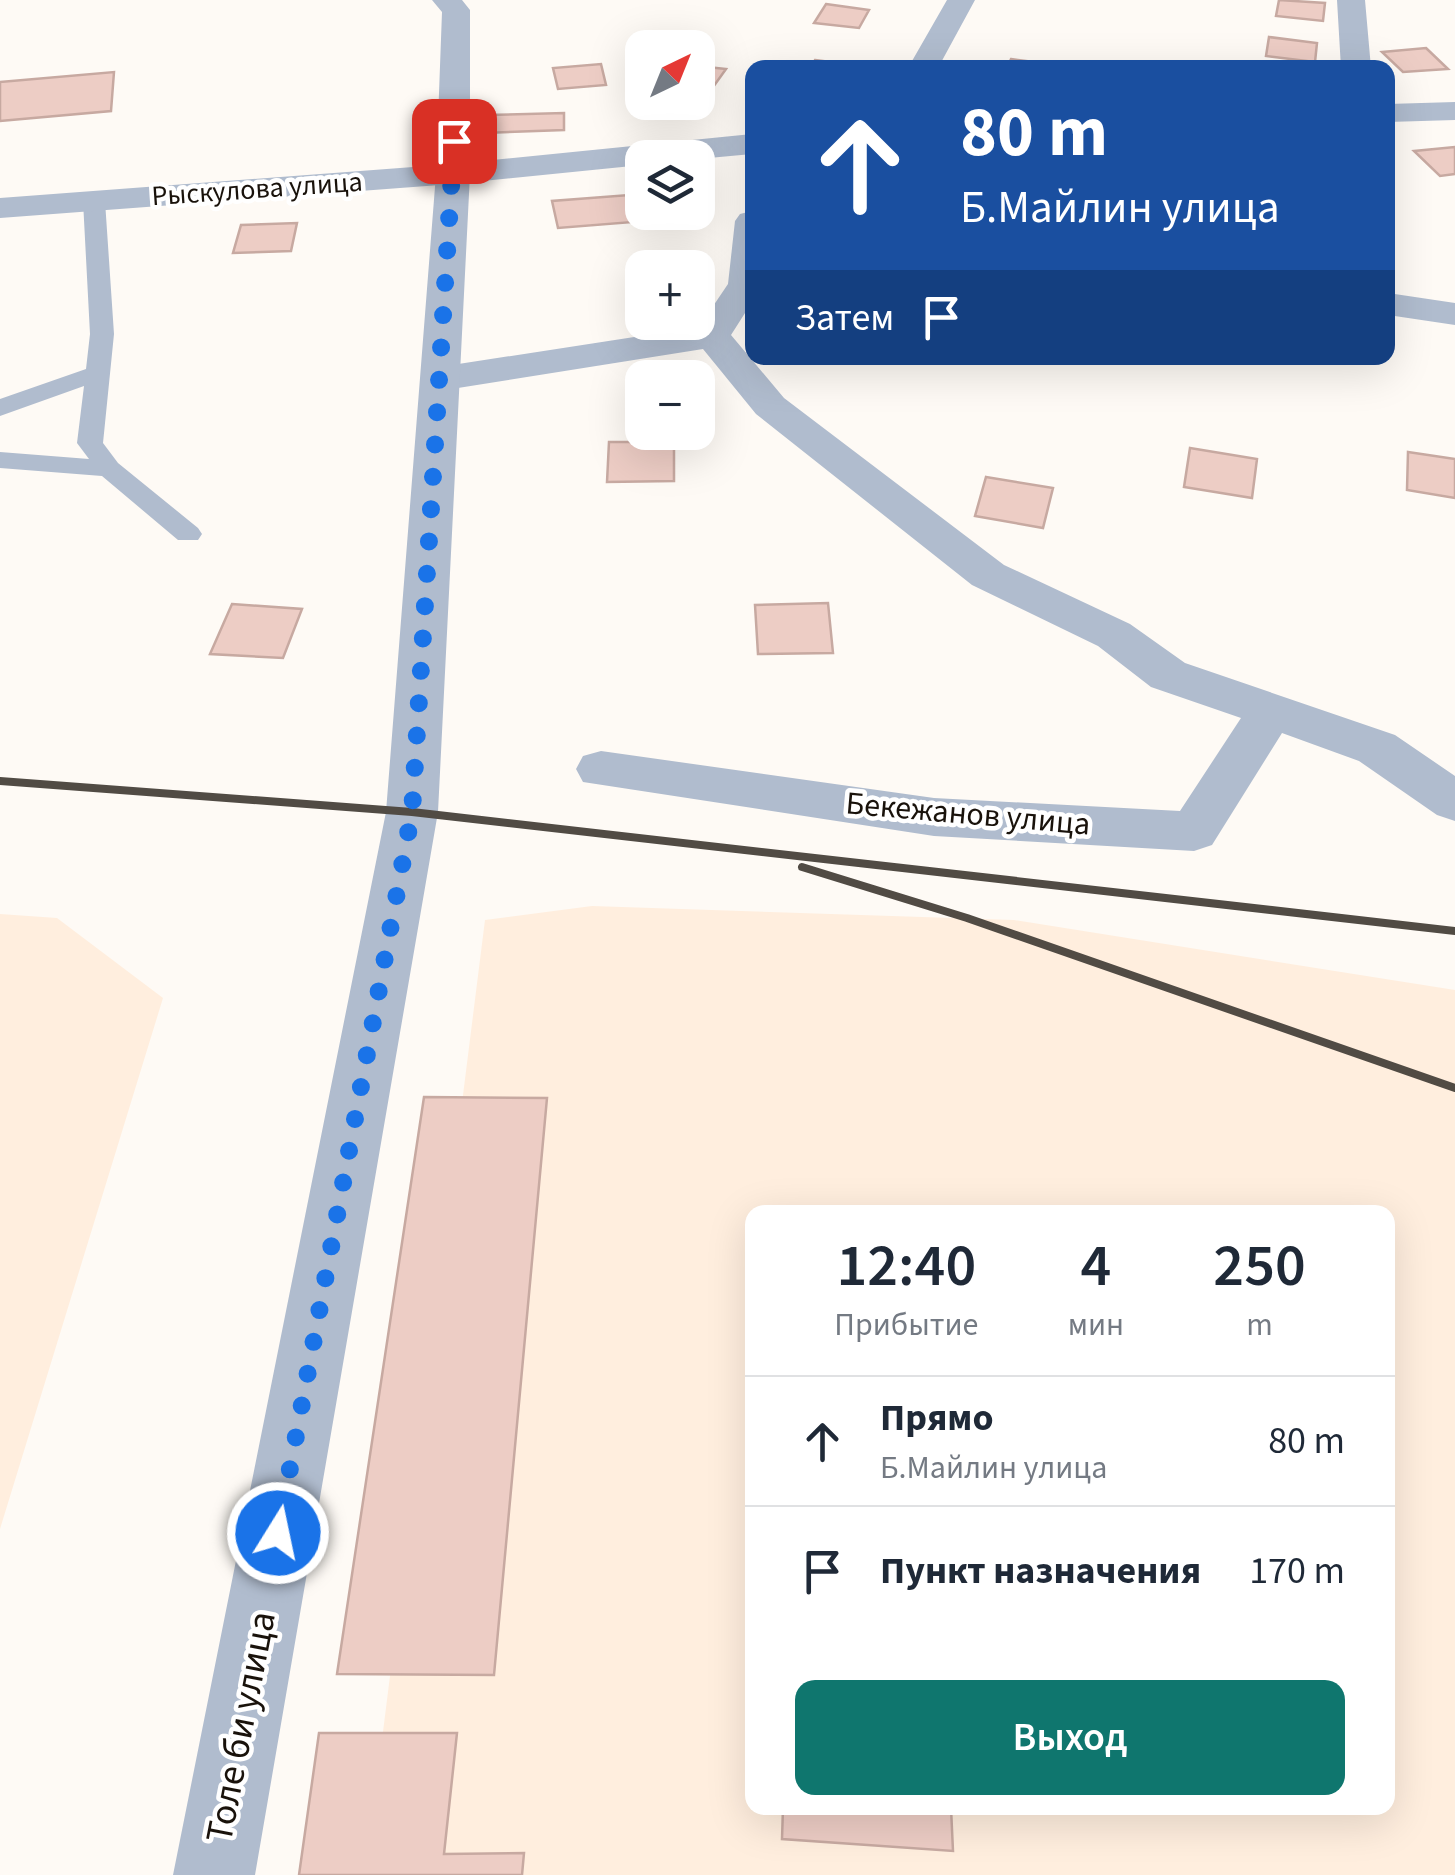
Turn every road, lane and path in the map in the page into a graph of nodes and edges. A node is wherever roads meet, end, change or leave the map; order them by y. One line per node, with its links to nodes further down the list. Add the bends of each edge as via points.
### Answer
1 (446, 0): 9 (street, Толе би улица, via 456,10)
2 (961, 0): 4 (street)
3 (1351, 0): 5 (street)
4 (927, 60)
5 (1355, 60)
6 (1455, 112): 7 (street)
7 (1395, 113)
8 (745, 145): 9 (street, Рыскулова улица)
9 (453, 174): 10 (street, Рыскулова улица); 19 (street, Толе би улица)
10 (94, 201): 11 (street, Рыскулова улица); 18 (lane, via 102,334)
11 (0, 208)
12 (745, 286): 15 (street)
13 (1395, 305): 14 (street)
14 (1455, 314)
15 (715, 331)
16 (687, 340): 19 (street)
17 (715, 340): 24 (street, via 770,406 988,576 1114,634 1168,675)
18 (97, 373): 20 (lane); 22 (lane, via 90,443)
19 (439, 379): 27 (street, Толе би улица, via 412,812)
20 (0, 408)
21 (0, 460): 22 (lane)
22 (109, 469): 23 (lane)
23 (188, 534)
24 (1271, 711): 25 (street, Бекежанов улица, via 1194,831 934,817); 26 (street, via 1377,748)
25 (601, 769)
26 (1455, 802)
27 (214, 1875)

